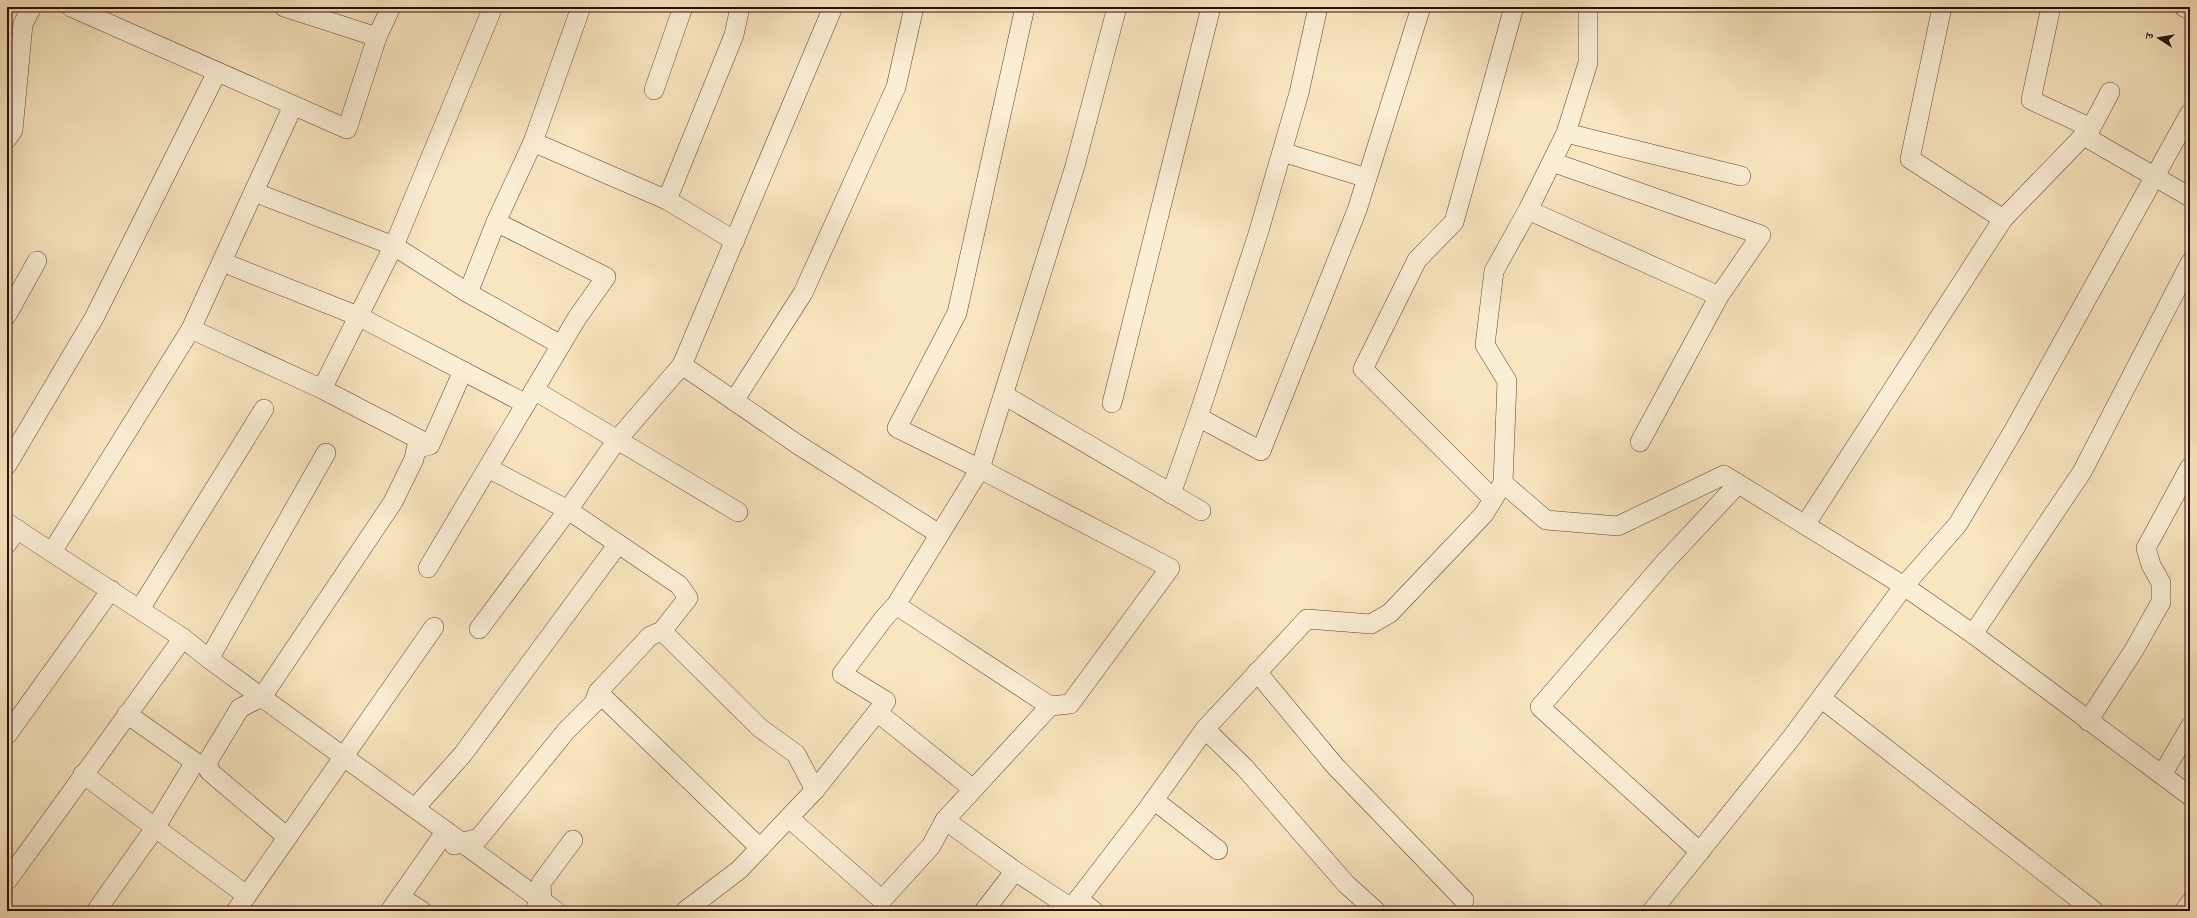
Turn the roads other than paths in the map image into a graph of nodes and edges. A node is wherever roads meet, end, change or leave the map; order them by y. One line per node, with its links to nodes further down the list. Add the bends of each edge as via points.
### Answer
1 (32, 7): 22 (street)
2 (71, 7): 24 (street)
3 (287, 7): 23 (street)
4 (391, 7): 23 (street)
5 (493, 7): 45 (street)
6 (581, 7): 32 (street)
7 (683, 7): 25 (street)
8 (740, 7): 40 (street, via 734,35)
9 (833, 7): 44 (street)
10 (914, 7): 60 (street, via 896,87 803,293)
11 (1025, 7): 71 (street, via 957,313 897,428)
12 (1117, 7): 58 (street, via 1075,166)
13 (1211, 7): 61 (street)
14 (1318, 7): 33 (street, via 1299,93)
15 (1421, 7): 37 (street)
16 (1514, 7): 75 (street, via 1454,222 1417,260 1363,369)
17 (1588, 7): 31 (street, via 1588,63)
18 (1942, 7): 42 (street, via 1910,159)
19 (2050, 7): 30 (street, via 2031,100)
20 (2184, 7): 21 (street)
21 (2190, 10)
22 (14, 37): 29 (street)
23 (377, 37): 27 (street, via 347,129)
24 (217, 72): 27 (street); 68 (street, via 94,318)
25 (654, 90)
26 (2110, 92): 30 (street)
27 (293, 106): 38 (street)
28 (2190, 113): 36 (street)
29 (9, 132)
30 (2088, 132): 36 (street); 42 (street)
31 (1566, 133): 34 (street); 35 (street)
32 (533, 142): 40 (street); 43 (street)
33 (1282, 152): 37 (street); 63 (street)
34 (1552, 162): 41 (street); 50 (street, via 1761,234)
35 (1741, 176)
36 (2155, 176): 39 (street); 85 (street, via 2016,428 1958,524)
37 (1367, 178): 63 (street, via 1357,210 1261,451)
38 (254, 192): 45 (street); 47 (street)
39 (2190, 197)
40 (667, 200): 44 (street)
41 (1528, 210): 50 (street); 72 (street, via 1494,270 1486,345 1507,381)
42 (2003, 219): 79 (street)
43 (496, 222): 49 (street); 54 (street, via 606,277)
44 (736, 240): 55 (street)
45 (394, 246): 49 (street); 52 (street)
46 (37, 261): 51 (street)
47 (222, 262): 52 (street); 53 (street)
48 (2190, 263): 92 (street, via 2082,472)
49 (468, 293): 54 (street)
50 (1719, 296): 65 (street)
51 (7, 315)
52 (358, 316): 56 (street); 57 (street)
53 (191, 329): 57 (street); 83 (street)
54 (561, 344): 59 (street)
55 (682, 365): 60 (street); 64 (street)
56 (463, 371): 59 (street); 66 (street)
57 (322, 389): 66 (street)
58 (1004, 395): 71 (street); 74 (street)
59 (530, 397): 64 (street); 70 (street)
60 (734, 401): 81 (street)
61 (1112, 403)
62 (264, 410): 88 (street)
63 (1198, 417): 74 (street)
64 (617, 440): 76 (street); 78 (street)
65 (1640, 442)
66 (430, 445): 97 (street, via 416,449 414,459 393,502)
67 (326, 453): 94 (street)
68 (7, 465)
69 (2190, 467): 102 (street, via 2146,548 2151,565 2161,583 2161,602 2134,650)
70 (488, 468): 76 (street); 84 (street)
71 (980, 469): 81 (street); 99 (street, via 1170,568 1070,704)
72 (1503, 483): 73 (street, via 1546,520 1618,526 1724,475); 75 (street)
73 (1738, 484): 79 (street); 122 (street, via 1664,563 1540,707)
74 (1172, 494): 77 (street)
75 (1493, 499): 95 (street, via 1484,514 1390,613 1371,624 1307,619)
76 (568, 510): 82 (street); 90 (street)
77 (1201, 511)
78 (738, 512)
79 (1805, 525): 85 (street)
80 (10, 532): 83 (street)
81 (939, 534): 87 (street)
82 (618, 544): 91 (street, via 679,585 688,598); 113 (street, via 463,754)
83 (52, 552): 86 (street)
84 (428, 568)
85 (1904, 586): 92 (street); 98 (street)
86 (111, 590): 88 (street); 105 (street)
87 (896, 605): 99 (street); 100 (street, via 842,674 886,701)
88 (140, 609): 93 (street)
89 (434, 627): 106 (street)
90 (479, 629)
91 (662, 631): 96 (street, via 650,636); 110 (street, via 760,728 796,754)
92 (1973, 634): 102 (street)
93 (183, 638): 94 (street); 101 (street)
94 (209, 659): 97 (street)
95 (1258, 672): 104 (street); 125 (street, via 1335,766)
96 (598, 692): 118 (street, via 594,703 566,732 479,838); 120 (street)
97 (262, 697): 106 (street); 117 (street, via 240,708 208,761 209,771)
98 (1821, 698): 122 (street); 138 (street)
99 (1050, 706): 109 (street)
100 (877, 712): 109 (street); 110 (street)
101 (127, 714): 107 (street); 116 (street, via 195,762)
102 (2088, 721): 108 (street)
103 (2190, 727): 108 (street)
104 (1205, 729): 112 (street); 136 (street, via 1245,768 1346,884)
105 (7, 735)
106 (345, 757): 113 (street); 117 (street)
107 (82, 774): 116 (street); 124 (street)
108 (2162, 775): 111 (street)
109 (973, 789): 115 (street)
110 (815, 790): 114 (street)
111 (2190, 796)
112 (1154, 800): 121 (street); 129 (street)
113 (415, 808): 118 (street)
114 (788, 818): 115 (street, via 882,900 931,846); 120 (street)
115 (945, 820): 123 (street)
116 (155, 828): 126 (street); 130 (street)
117 (288, 837): 126 (street)
118 (454, 839): 128 (street); 131 (street)
119 (573, 840): 131 (street, via 541,883)
120 (760, 848): 133 (street, via 739,870)
121 (1218, 850)
122 (1700, 852): 137 (street)
123 (1015, 871): 129 (street); 134 (street)
124 (7, 881)
125 (1464, 900)
126 (241, 903)
127 (2190, 903): 139 (street)
128 (395, 904): 132 (street)
129 (1073, 906): 135 (street)
130 (104, 908)
131 (544, 908)
132 (422, 911)
133 (685, 911)
134 (984, 911)
135 (1094, 911)
136 (1376, 911)
137 (1652, 911)
138 (2094, 911)
139 (2184, 911)

